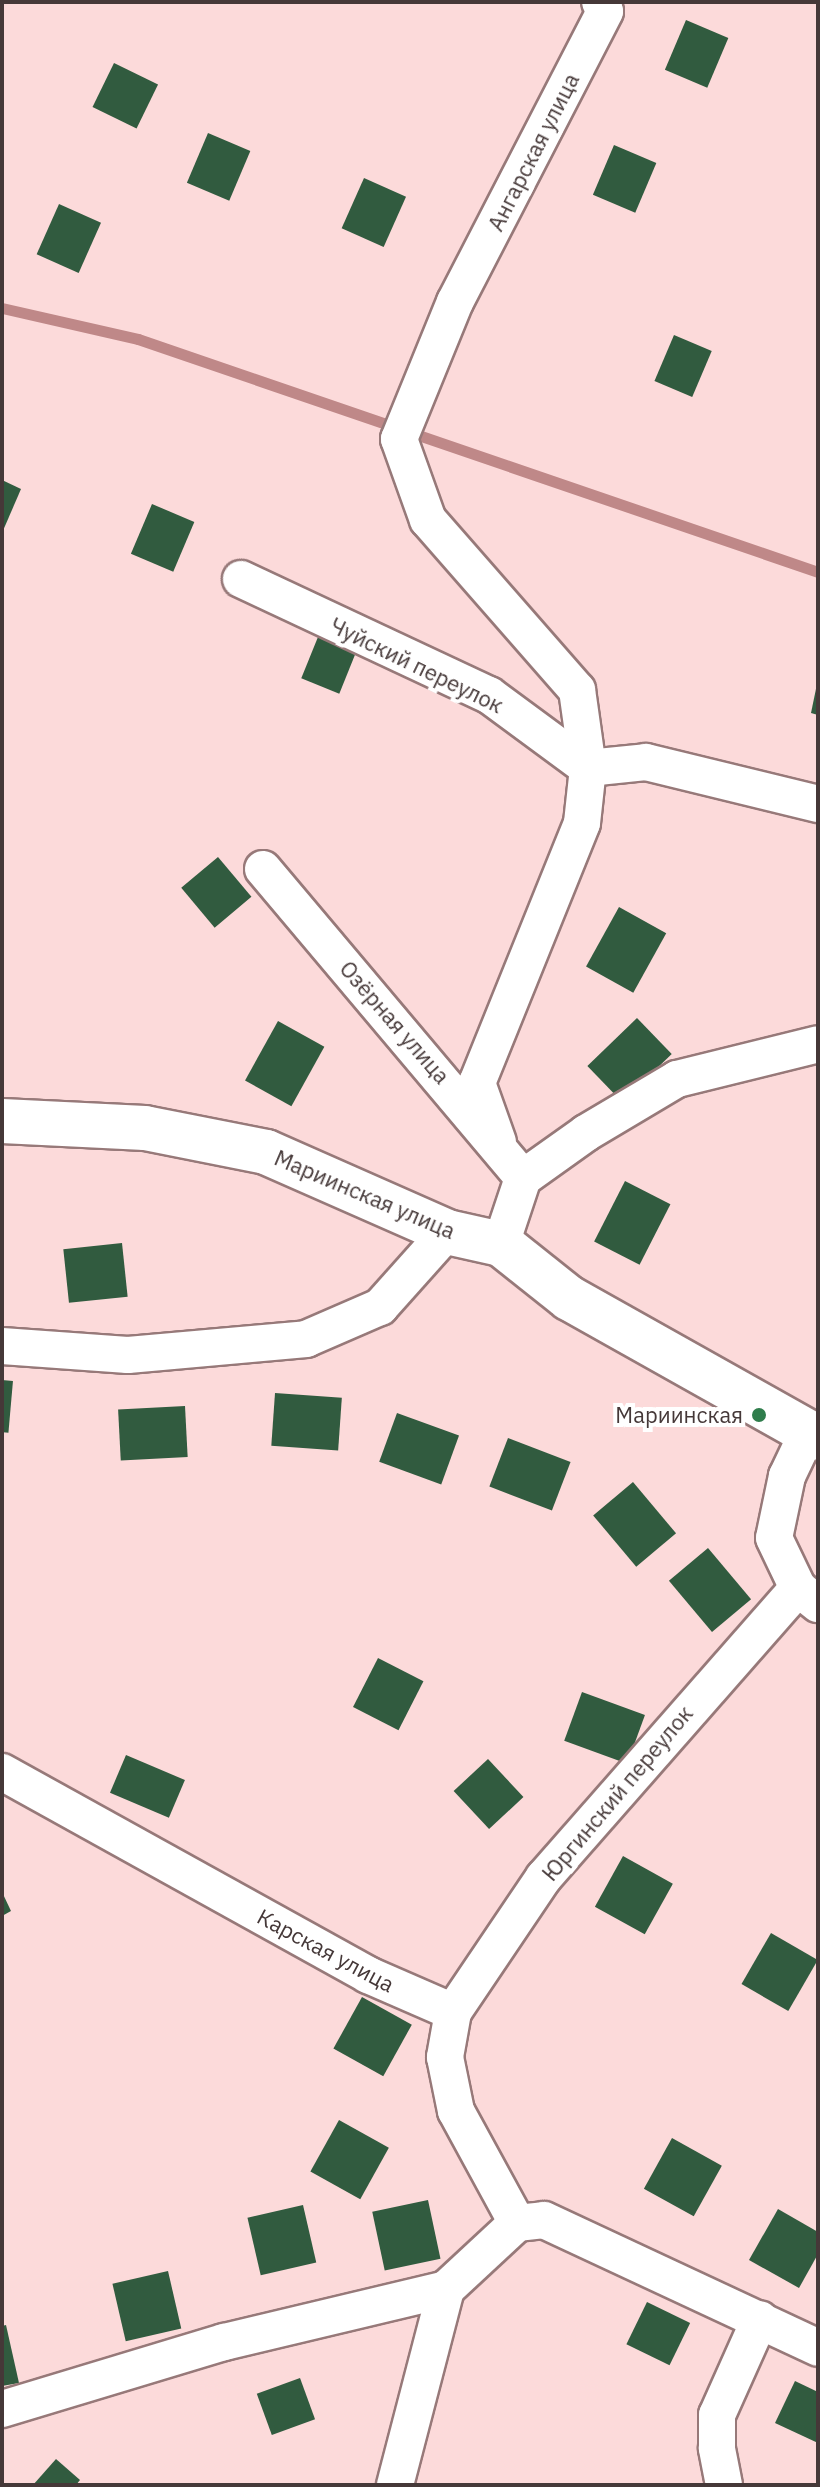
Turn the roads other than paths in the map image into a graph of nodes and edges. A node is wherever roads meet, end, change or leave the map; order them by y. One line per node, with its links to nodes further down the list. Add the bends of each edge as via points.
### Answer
1 (609, 5): 3 (street, Ангарская улица, via 455,302 399,439 428,520 577,690)
2 (241, 579): 3 (street, Чуйский переулок, via 489,695)
3 (588, 768): 4 (street, via 646,762); 8 (street, Ангарская улица, via 582,823 477,1083)
4 (818, 804)
5 (263, 869): 8 (street, Озёрная улица)
6 (818, 1044): 9 (street, via 677,1079)
7 (2, 1121): 10 (main road, Мариинская улица, via 145,1128 266,1152)
8 (498, 1142): 9 (street, Озёрная улица)
9 (523, 1178): 11 (street)
10 (447, 1232): 11 (main road, Мариинская улица); 12 (street, via 380,1307 306,1339 128,1355)
11 (501, 1244): 13 (main road, Мариинская улица, via 569,1298)
12 (2, 1346)
13 (813, 1435): 14 (street, via 787,1476 774,1538)
14 (808, 1596): 16 (street, Юргинский переулок, via 544,1877)
15 (2, 1772): 16 (street, Карская улица, via 368,1975)
16 (453, 2012): 17 (street, via 445,2057 456,2111)
17 (517, 2223): 18 (street); 19 (street, via 544,2220)
18 (446, 2289): 21 (street, via 224,2342); 22 (street)
19 (760, 2319): 20 (street); 23 (street, via 717,2415)
20 (818, 2348)
21 (2, 2409)
22 (395, 2485)
23 (724, 2485)

